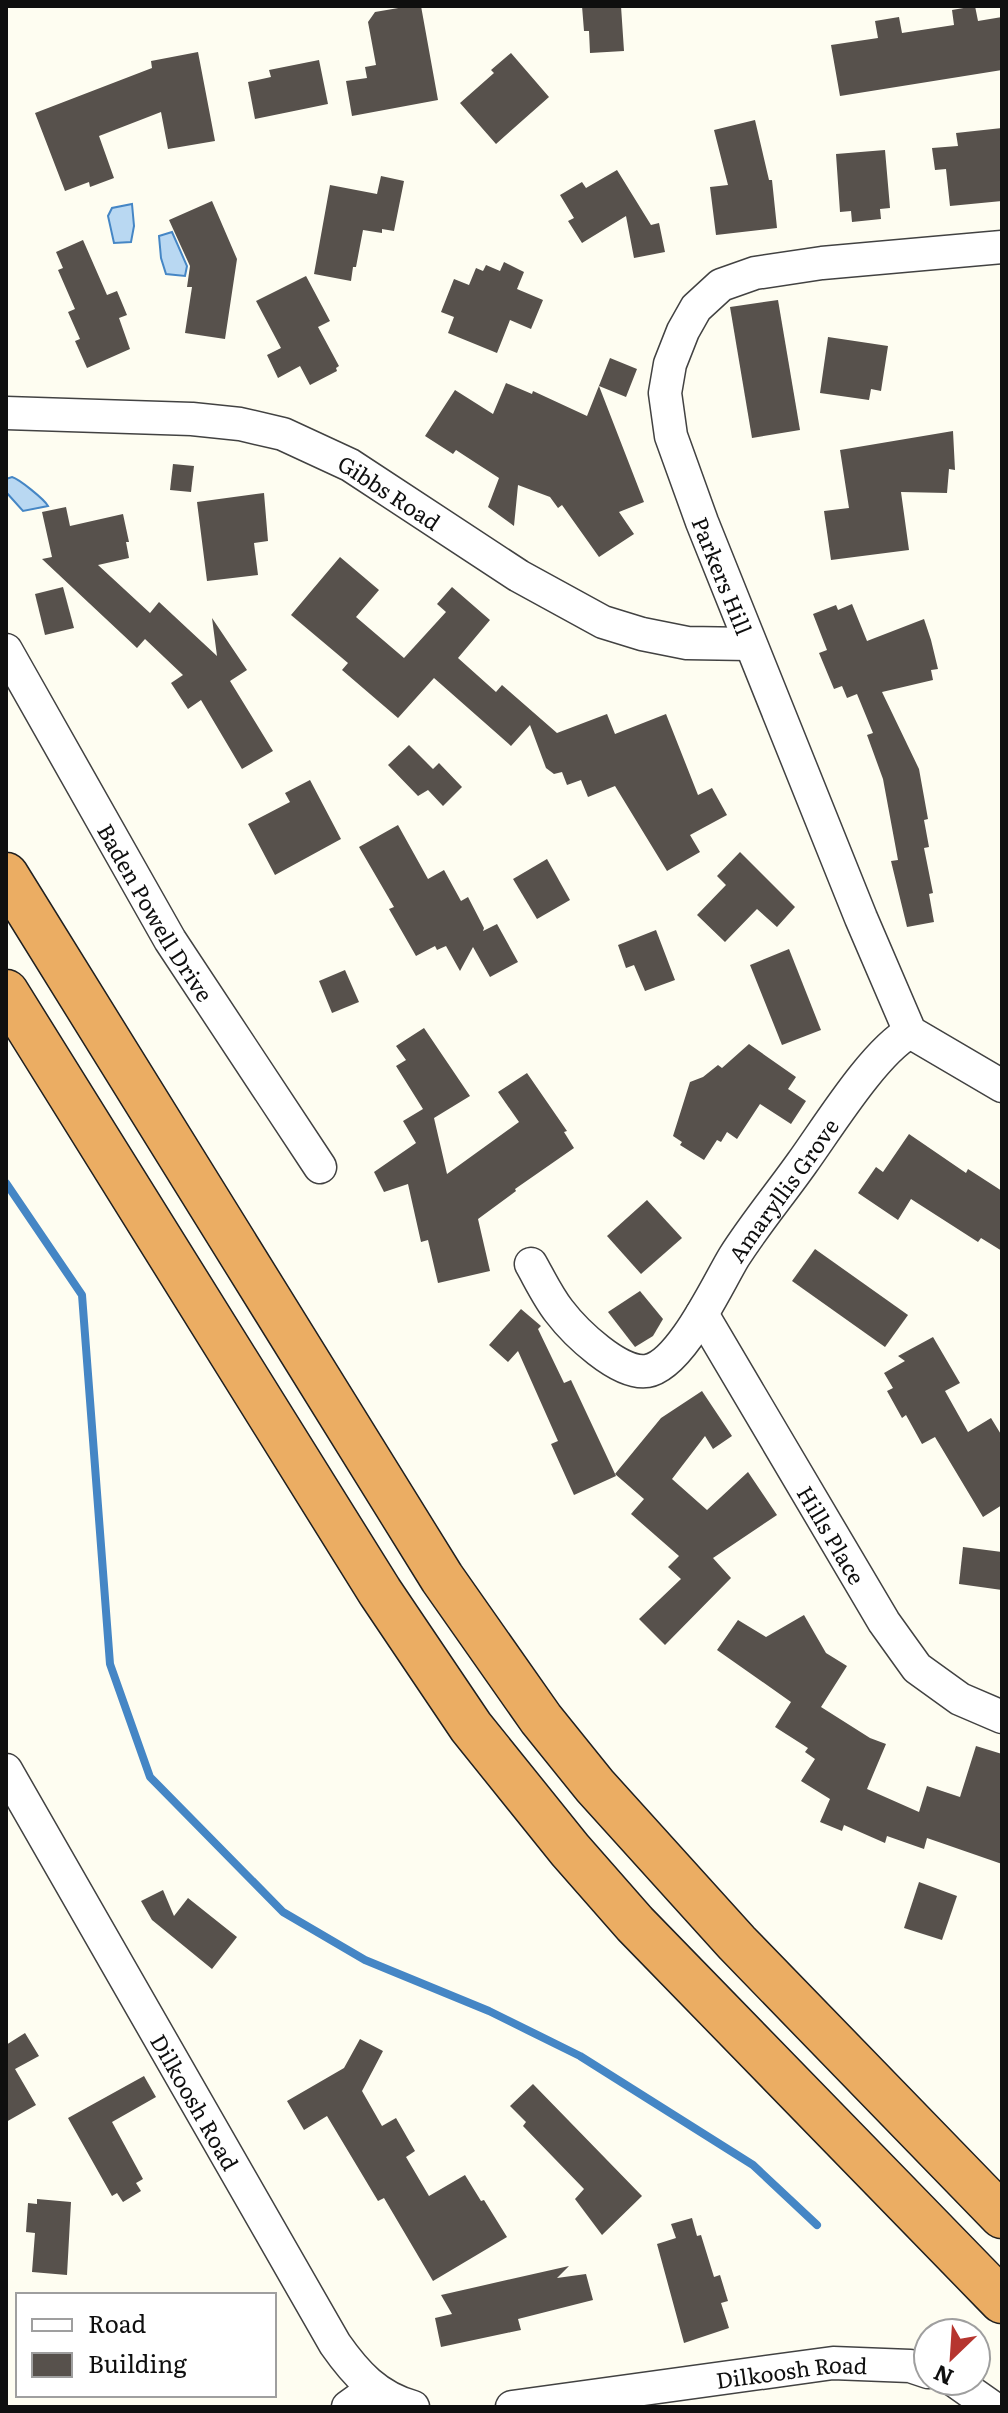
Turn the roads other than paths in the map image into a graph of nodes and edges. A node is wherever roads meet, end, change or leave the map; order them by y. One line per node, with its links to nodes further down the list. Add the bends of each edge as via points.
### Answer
1 (1002, 247): 3 (street, Parkers Hill, via 755,273 721,285 696,308 670,364 665,393 671,436)
2 (6, 413): 3 (street, Gibbs Road, via 192,419 283,434 350,465 519,576 603,622 687,643)
3 (750, 644): 7 (street, Parkers Hill)
4 (6, 650): 9 (street, Baden Powell Drive, via 170,940)
5 (6, 875): 14 (highway, via 442,1578 541,1719 737,1943)
6 (6, 992): 15 (highway, via 380,1592 471,1727 635,1924)
7 (910, 1032): 8 (street); 11 (street, Amaryllis Grove, via 859,1083 735,1256)
8 (1002, 1086)
9 (320, 1167)
10 (531, 1264): 11 (street, Amaryllis Grove, via 558,1310 592,1346 632,1369 648,1371 670,1360)
11 (702, 1314): 12 (street, Hills Place, via 884,1622 917,1668 960,1699)
12 (1002, 1717)
13 (6, 1770): 17 (street, Dilkoosh Road, via 353,2370)
14 (1002, 2216)
15 (1002, 2301)
16 (912, 2367): 19 (street, Dilkoosh Road, via 833,2363)
17 (360, 2398): 18 (street, Dilkoosh Road)
18 (408, 2406)
19 (512, 2407)

